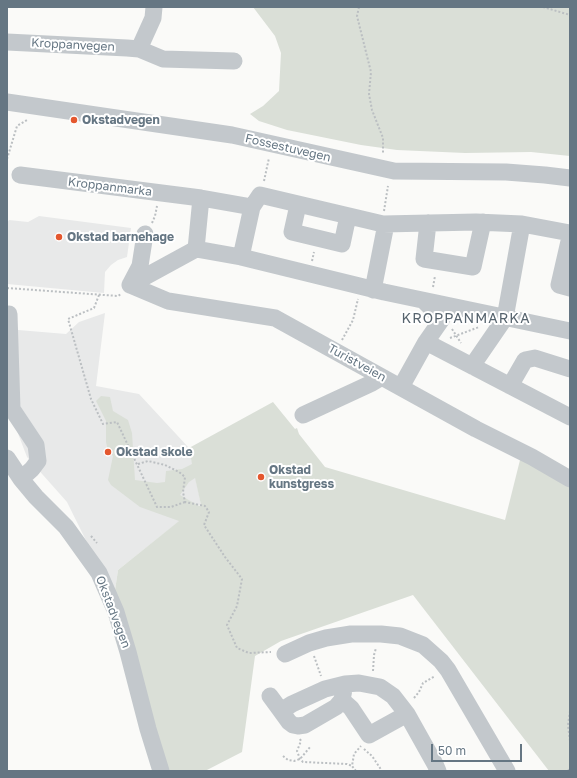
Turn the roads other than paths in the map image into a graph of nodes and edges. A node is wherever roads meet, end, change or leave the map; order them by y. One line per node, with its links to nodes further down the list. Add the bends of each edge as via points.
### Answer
1 (154, 7): 3 (street, via 153,18)
2 (7, 42): 3 (street, Kroppanvegen)
3 (139, 49): 4 (street, Kroppanvegen, via 164,59)
4 (234, 61)
5 (7, 102): 7 (street, Fossestuvegen, via 232,135 378,169 506,172)
6 (20, 176): 8 (street, Kroppanmarka)
7 (570, 178)
8 (200, 198): 9 (street, Kroppanmarka); 19 (street)
9 (256, 201): 10 (street, Kroppanmarka); 20 (street)
10 (298, 205): 11 (street, Kroppanmarka); 11 (street, via 292,232 342,244)
11 (348, 216): 14 (street, Kroppanmarka)
12 (483, 222): 13 (street, Kroppanmarka); 13 (street, via 473,267 424,259); 15 (street, Kroppanmarka)
13 (428, 223): 14 (street, Kroppanmarka)
14 (385, 224): 23 (street)
15 (522, 224): 16 (street, Kroppanmarka); 26 (street)
16 (570, 233)
17 (145, 234): 21 (street, via 140,266)
18 (570, 237): 22 (street, via 559,286)
19 (196, 249): 20 (street); 21 (street)
20 (241, 257): 23 (street)
21 (130, 286): 31 (street, Turistveien, via 168,301 275,318)
22 (570, 288)
23 (374, 290): 24 (street, via 428,301)
24 (444, 313): 26 (street); 28 (street)
25 (9, 314): 37 (street, via 12,409 36,445 38,461)
26 (505, 318): 27 (street); 29 (street)
27 (570, 332)
28 (429, 343): 29 (street); 33 (street)
29 (473, 364): 32 (street)
30 (570, 369): 32 (street, via 534,358 525,360)
31 (382, 377): 33 (street, Turistveien); 35 (street)
32 (510, 386): 34 (street)
33 (401, 387): 38 (street, Turistveien)
34 (569, 413)
35 (303, 414)
36 (7, 458): 37 (street, Okstadvegen)
37 (21, 479): 44 (street, Okstadvegen, via 66,527 99,573 116,612)
38 (570, 480)
39 (285, 654): 46 (street, via 331,634 400,636 423,646 441,660 456,682)
40 (343, 692): 42 (street, via 325,688); 42 (street, via 336,707 305,725 298,726 289,722); 43 (street, via 359,683 380,687 393,696); 43 (street, via 369,735)
41 (270, 696): 42 (street)
42 (281, 711)
43 (407, 714): 45 (street)
44 (161, 771)
45 (438, 771)
46 (507, 771)

